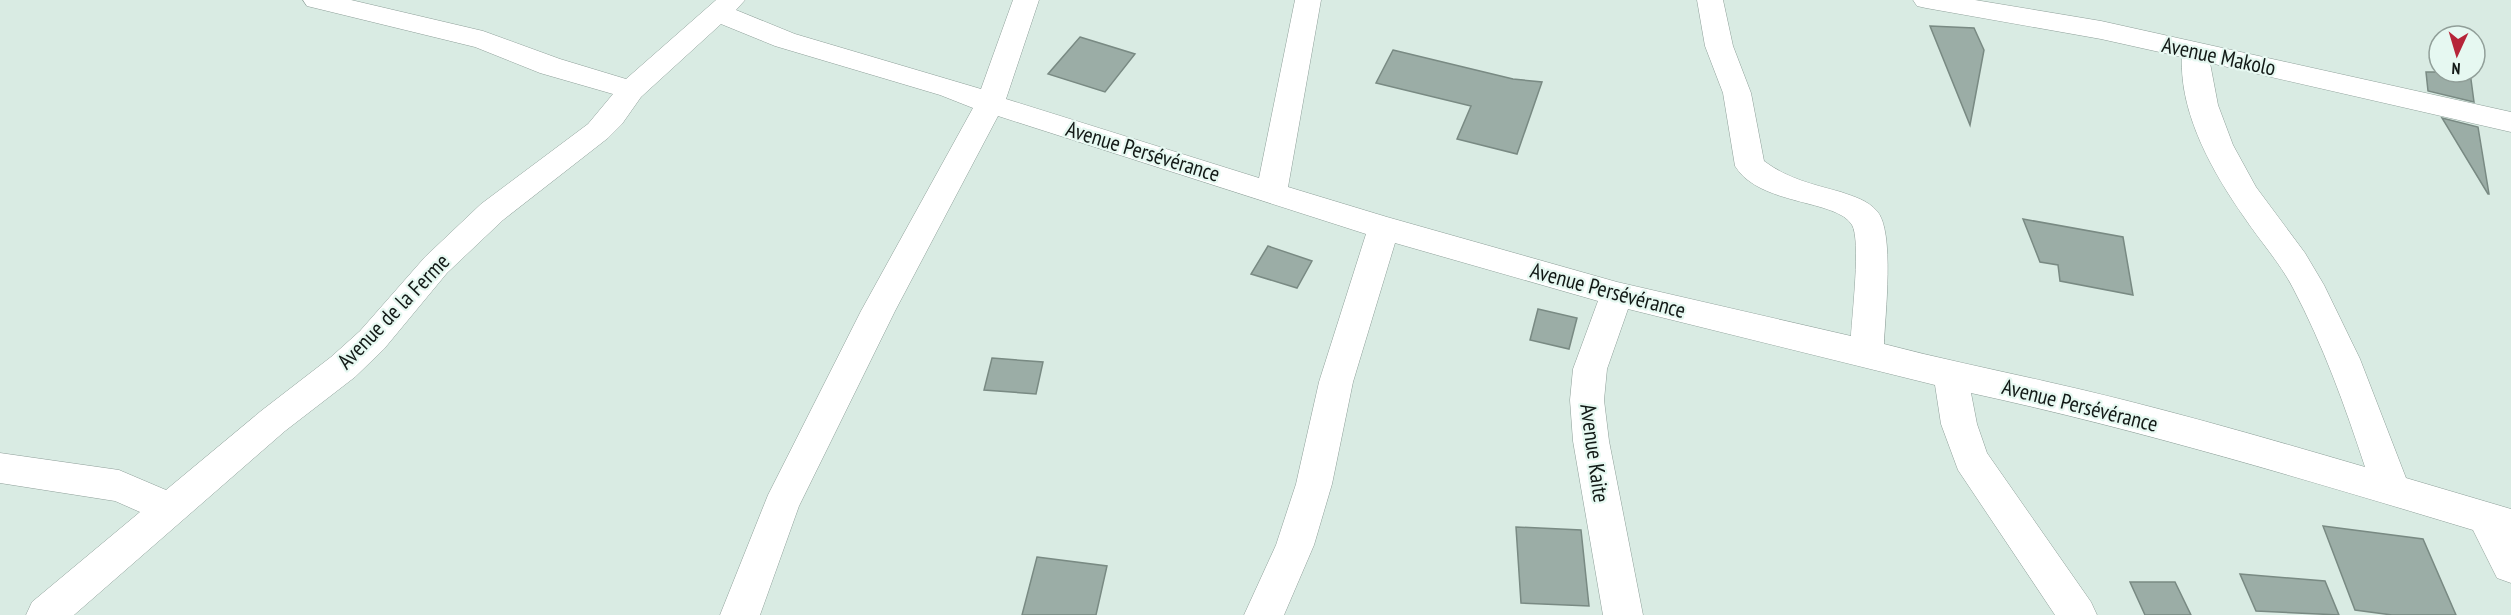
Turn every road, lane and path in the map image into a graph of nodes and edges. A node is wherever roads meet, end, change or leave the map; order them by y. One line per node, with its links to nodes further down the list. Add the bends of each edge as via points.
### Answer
1 (316, 0): 8 (street, via 483,40 550,66)
2 (1026, 0): 9 (street)
3 (1308, 0): 11 (street)
4 (1710, 0): 14 (street, via 1719,46 1737,93 1750,166 1771,182 1852,207 1867,220 1872,243)
5 (1926, 0): 7 (street, Avenue Makolo, via 2102,30)
6 (725, 7): 8 (street, Avenue de la Ferme); 9 (street, Avenue Persévérance, via 785,40 950,88)
7 (2196, 51): 10 (street, Avenue Makolo); 17 (street, via 2196,82 2228,163 2245,195 2294,260 2308,286 2356,388)
8 (631, 90): 18 (street, Avenue de la Ferme, via 598,131 492,212 436,265 365,347)
9 (991, 104): 11 (street, Avenue Persévérance); 22 (street, via 878,311 781,506)
10 (2511, 122)
11 (1272, 192): 12 (street, Avenue Persévérance)
12 (1384, 228): 13 (street, Avenue Persévérance); 23 (street, via 1336,382 1314,484 1295,545)
13 (1617, 294): 14 (street, Avenue Persévérance); 24 (street, Avenue Kaite, via 1590,369 1587,400)
14 (1867, 353): 15 (street, Avenue Persévérance)
15 (1951, 375): 17 (street, Avenue Persévérance, via 2045,395); 25 (street, via 1959,424 1971,459)
16 (0, 468): 18 (street, via 119,486)
17 (2391, 488): 19 (street, Avenue Persévérance)
18 (171, 509): 21 (street, Avenue de la Ferme)
19 (2498, 521): 20 (street)
20 (2511, 566)
21 (46, 615)
22 (740, 615)
23 (1264, 615)
24 (1623, 615)
25 (2077, 615)

